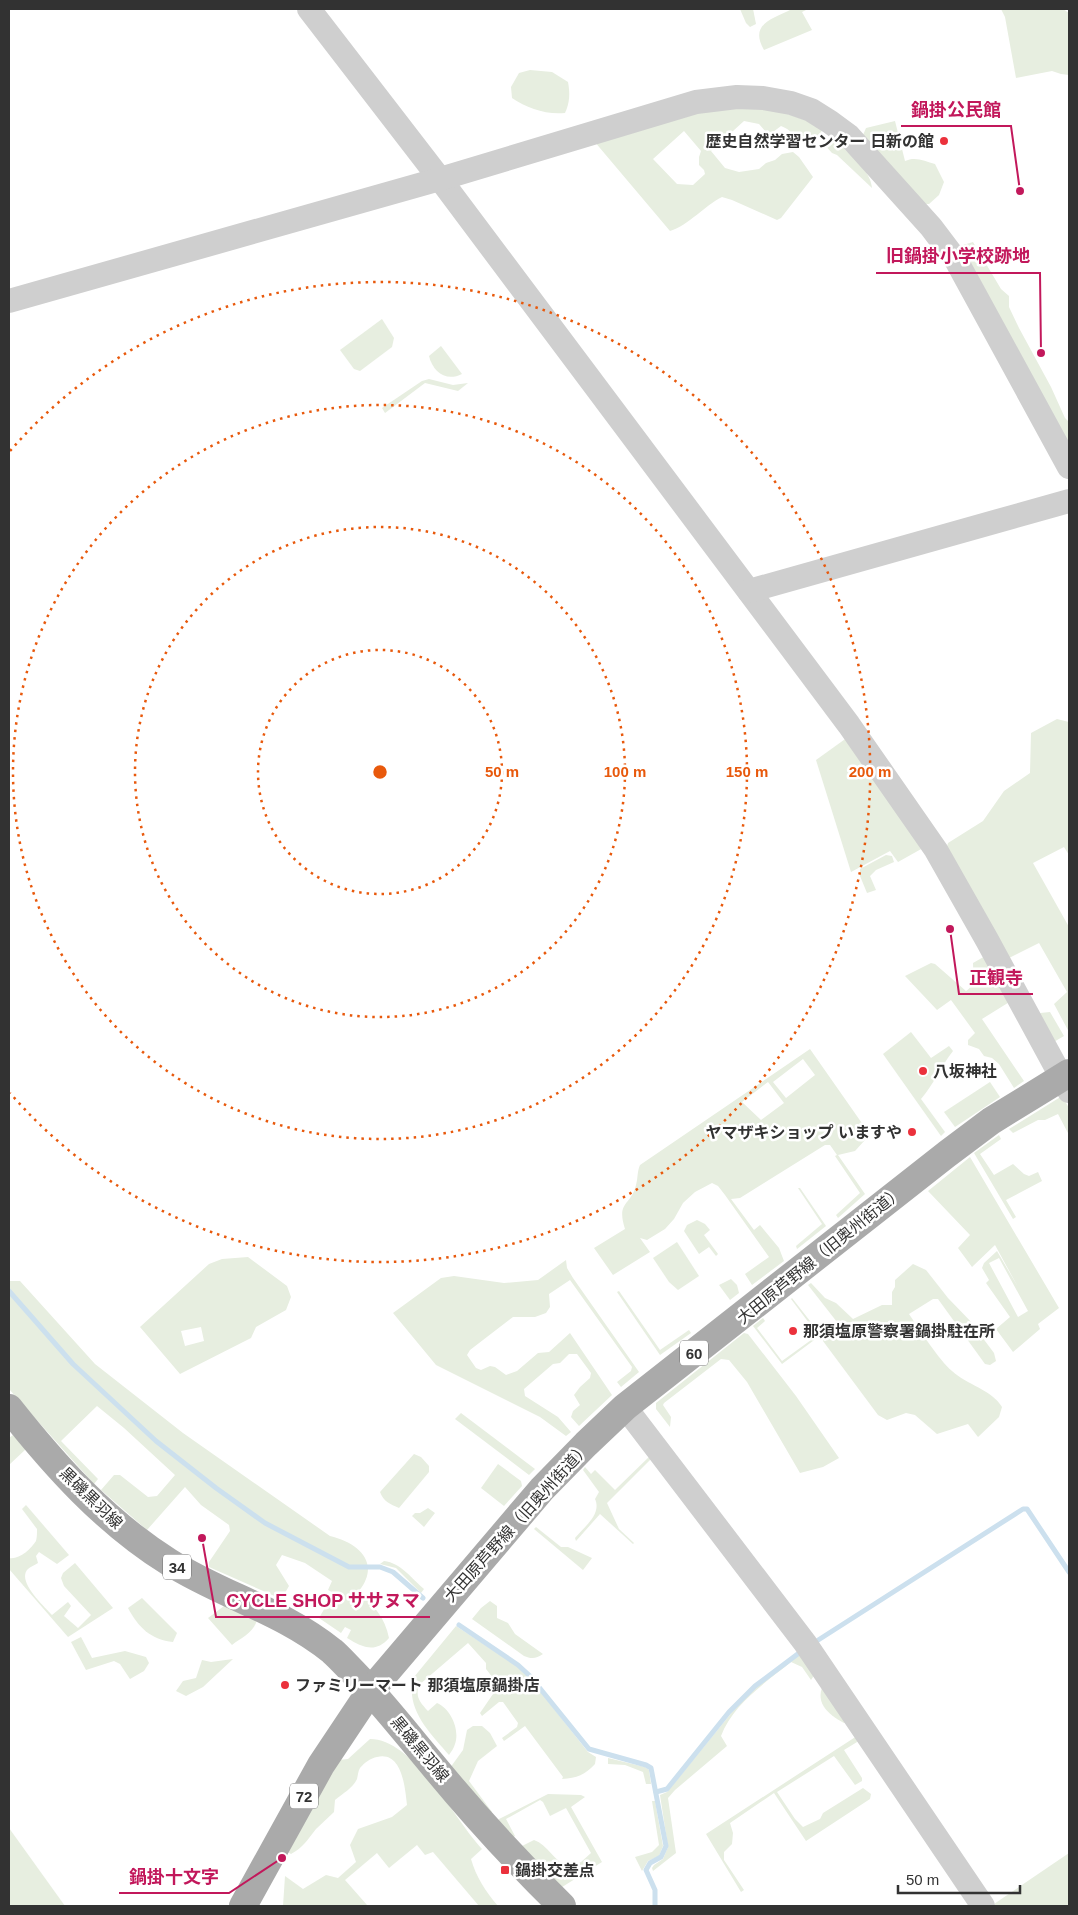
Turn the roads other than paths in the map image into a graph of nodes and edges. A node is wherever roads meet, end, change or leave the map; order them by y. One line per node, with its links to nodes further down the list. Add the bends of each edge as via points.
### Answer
1 (309, 9): 2 (street)
2 (440, 179): 3 (street); 4 (street, via 696,102 737,97 763,98 791,103 824,118 849,136 931,227 956,260); 6 (street)
3 (9, 301)
4 (1069, 467)
5 (1069, 501): 6 (street)
6 (749, 592): 7 (street, via 849,725 936,850)
7 (1067, 1080): 8 (main road, 大田原芦野線（旧奥州街道） / 60, via 991,1122 947,1154)
8 (625, 1407): 10 (main road, 大田原芦野線（旧奥州街道） / 60, via 542,1490); 13 (street, via 805,1643)
9 (9, 1408): 10 (main road, 黒磯黒羽線 / 34, via 72,1482 127,1532 169,1562 277,1615 308,1634 332,1651)
10 (371, 1690): 11 (main road, 大田原芦野線（旧奥州街道） / 72, via 321,1765); 12 (main road, 黒磯黒羽線 / 34, via 464,1803)
11 (243, 1906)
12 (562, 1906)
13 (983, 1906)

